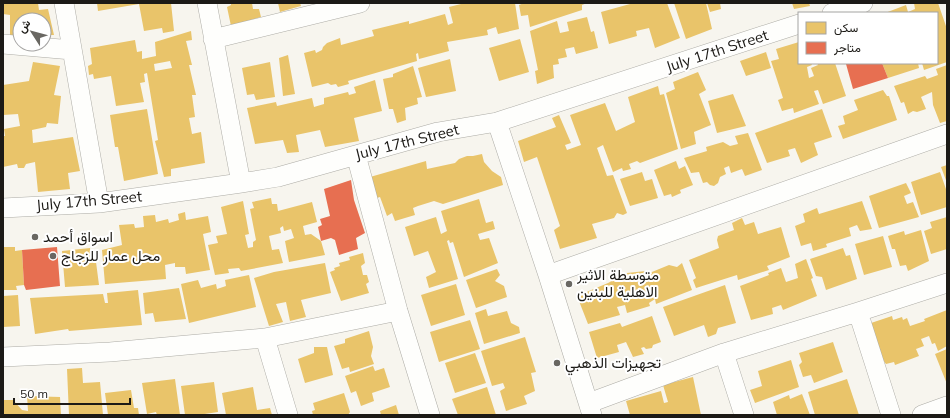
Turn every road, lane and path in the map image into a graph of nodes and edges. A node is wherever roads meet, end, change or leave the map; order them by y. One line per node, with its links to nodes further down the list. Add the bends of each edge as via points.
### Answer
1 (64, 3): 9 (street)
2 (207, 3): 7 (street)
3 (360, 3): 7 (street)
4 (863, 3): 5 (street)
5 (835, 12)
6 (798, 24): 10 (street, July 17th Street)
7 (213, 39): 13 (street)
8 (3, 44): 9 (street)
9 (72, 50): 14 (street)
10 (497, 122): 12 (street, July 17th Street, via 438,132); 16 (street)
11 (947, 134): 16 (street)
12 (356, 155): 13 (street, July 17th Street, via 278,177); 18 (street)
13 (241, 183): 14 (street, July 17th Street)
14 (99, 203): 15 (street, July 17th Street)
15 (3, 208)
16 (548, 275): 24 (street)
17 (947, 283): 19 (street)
18 (398, 310): 20 (street); 26 (street)
19 (858, 312): 21 (street); 28 (street)
20 (265, 338): 22 (street, via 110,352); 25 (street)
21 (724, 354): 24 (street); 27 (street)
22 (3, 357)
23 (947, 406): 29 (street)
24 (590, 409)
25 (288, 415)
26 (430, 415)
27 (744, 415)
28 (891, 415)
29 (922, 415)

